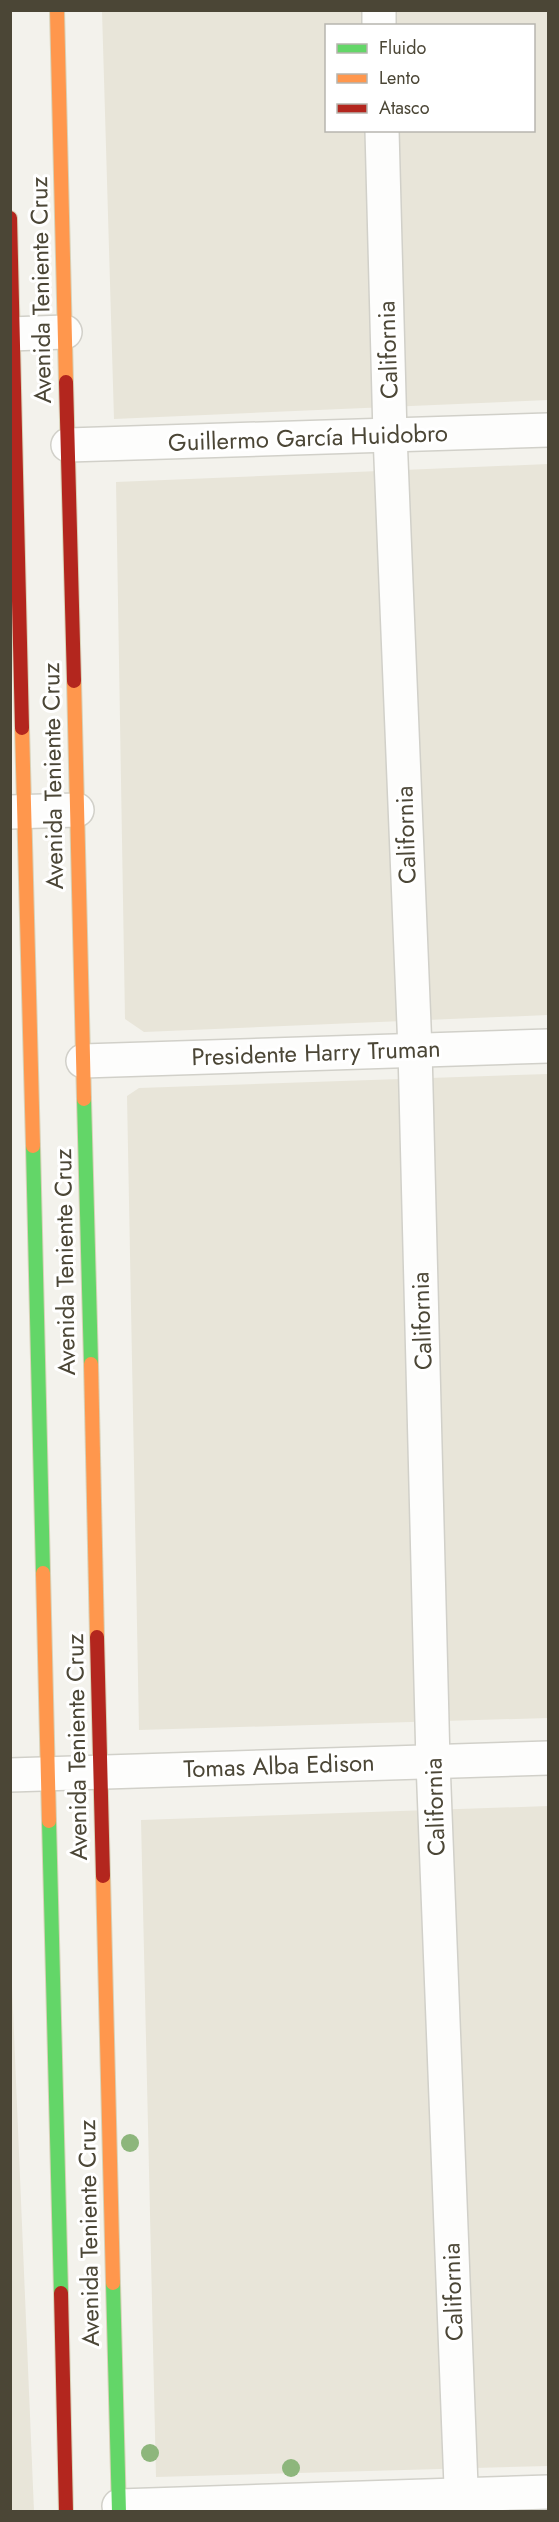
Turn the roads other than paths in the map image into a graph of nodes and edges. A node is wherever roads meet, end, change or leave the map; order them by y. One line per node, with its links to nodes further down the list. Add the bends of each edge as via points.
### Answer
1 (57, 10): 4 (main road, Avenida Teniente Cruz)
2 (382, 132): 7 (street, California)
3 (10, 218): 5 (main road, Avenida Teniente Cruz)
4 (65, 332): 5 (street); 8 (main road, Avenida Teniente Cruz)
5 (12, 333): 10 (main road, Avenida Teniente Cruz)
6 (549, 430): 7 (street, Guillermo García Huidobro)
7 (390, 435): 8 (street, Guillermo García Huidobro); 12 (street, California)
8 (68, 445): 9 (main road, Avenida Teniente Cruz)
9 (77, 810): 10 (street); 13 (main road, Avenida Teniente Cruz)
10 (18, 811): 17 (main road, Avenida Teniente Cruz)
11 (549, 1046): 12 (street, Presidente Harry Truman)
12 (415, 1050): 13 (street, Presidente Harry Truman); 15 (street, California)
13 (82, 1061): 16 (main road, Avenida Teniente Cruz)
14 (549, 1758): 15 (street, Tomas Alba Edison)
15 (434, 1762): 16 (street, Tomas Alba Edison); 20 (street, California)
16 (100, 1772): 17 (street, Tomas Alba Edison); 21 (main road, Avenida Teniente Cruz)
17 (48, 1773): 18 (street, Tomas Alba Edison); 22 (main road, Avenida Teniente Cruz)
18 (10, 1775)
19 (549, 2492): 20 (street)
20 (461, 2503): 21 (street)
21 (119, 2509)
22 (66, 2511)

